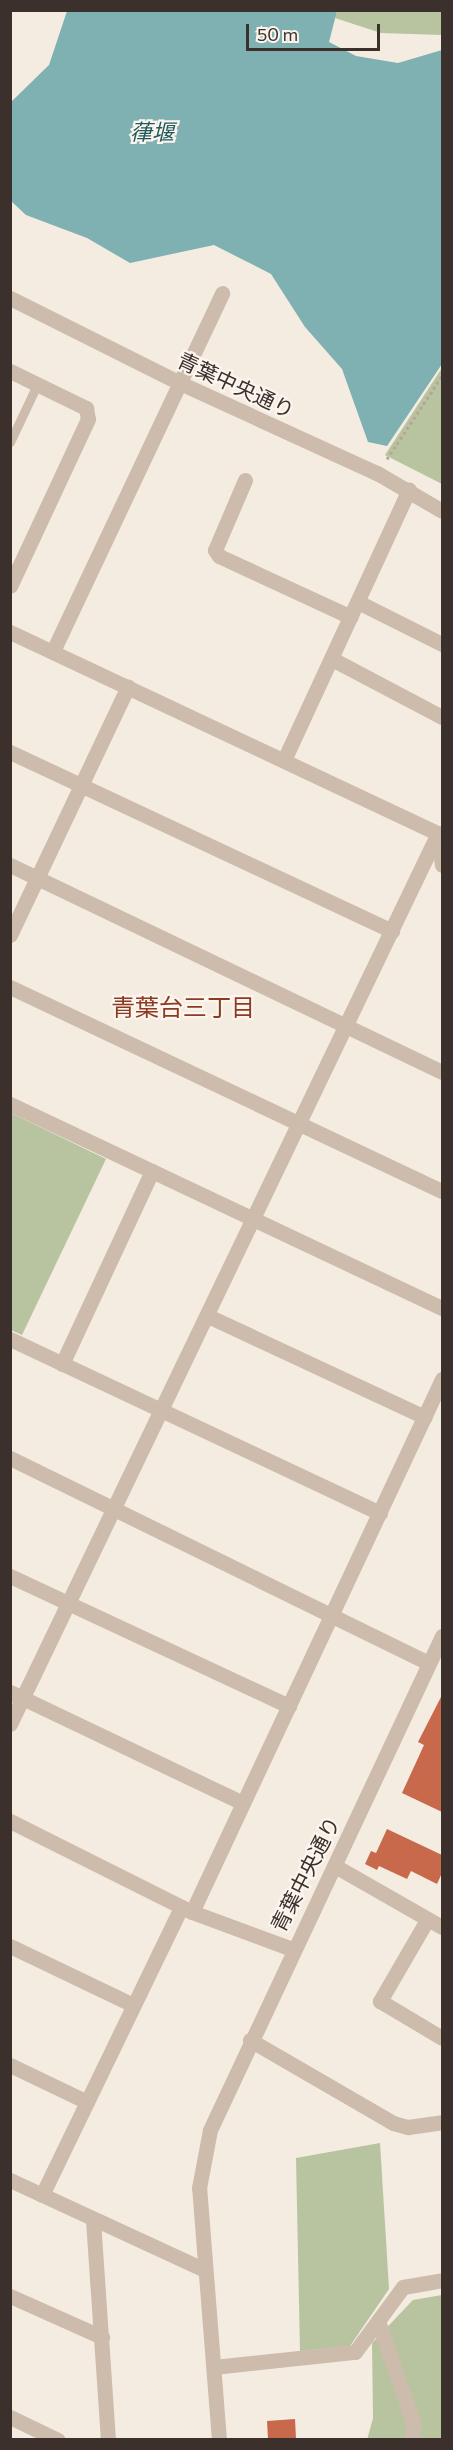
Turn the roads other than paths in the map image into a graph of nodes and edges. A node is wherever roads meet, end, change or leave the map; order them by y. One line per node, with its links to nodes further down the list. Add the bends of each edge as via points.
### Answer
1 (222, 293): 4 (street)
2 (10, 298): 4 (street, 青葉中央通り)
3 (10, 371): 5 (street)
4 (180, 383): 8 (street, 青葉中央通り); 15 (street)
5 (38, 385): 6 (lane); 10 (street, via 86,408 88,419)
6 (10, 442)
7 (245, 480): 12 (street, via 215,550 219,556)
8 (409, 490): 9 (street, 青葉中央通り); 11 (street)
9 (442, 509)
10 (10, 586)
11 (358, 602): 12 (street); 14 (street)
12 (351, 617): 16 (street)
13 (10, 632): 15 (street)
14 (442, 644)
15 (53, 651): 17 (street)
16 (332, 659): 18 (street); 20 (street)
17 (128, 687): 20 (street); 21 (street)
18 (442, 717)
19 (10, 752): 21 (street)
20 (284, 760): 22 (street)
21 (81, 786): 25 (street); 26 (street)
22 (440, 834): 24 (street); 26 (street)
23 (10, 865): 25 (street)
24 (442, 865)
25 (38, 878): 27 (street); 29 (street)
26 (392, 931): 29 (street)
27 (10, 935)
28 (10, 987): 32 (street)
29 (346, 1026): 30 (street); 32 (street)
30 (442, 1072)
31 (10, 1104): 33 (street)
32 (300, 1123): 34 (street); 35 (street)
33 (152, 1171): 35 (street); 39 (street)
34 (442, 1191)
35 (254, 1219): 36 (street); 37 (street)
36 (442, 1308)
37 (208, 1316): 41 (street); 42 (street)
38 (10, 1339): 39 (street)
39 (62, 1364): 41 (street)
40 (442, 1379): 42 (street)
41 (161, 1411): 44 (street); 45 (street)
42 (424, 1417): 45 (street)
43 (10, 1458): 44 (street)
44 (115, 1507): 47 (street); 48 (street)
45 (380, 1513): 48 (street)
46 (10, 1576): 47 (street)
47 (68, 1603): 51 (street); 52 (street)
48 (332, 1616): 50 (street); 52 (street)
49 (442, 1636): 50 (street, 青葉中央通り)
50 (429, 1663): 56 (street, 青葉中央通り)
51 (16, 1695): 53 (street); 54 (street)
52 (289, 1706): 54 (street)
53 (10, 1724)
54 (243, 1803): 57 (street)
55 (10, 1821): 57 (street, 青葉中央通り)
56 (335, 1866): 58 (street); 61 (street, 青葉中央通り)
57 (186, 1910): 61 (street, 青葉中央通り); 62 (street)
58 (427, 1920): 59 (street); 63 (street, via 380,2001)
59 (442, 1927)
60 (10, 1946): 62 (street)
61 (292, 1949): 64 (street)
62 (134, 2005): 66 (street)
63 (442, 2038)
64 (250, 2040): 67 (street, via 393,2123 408,2127); 71 (street, via 210,2130 202,2162 199,2188)
65 (10, 2065): 66 (street)
66 (87, 2102): 69 (street)
67 (442, 2122)
68 (10, 2180): 69 (street)
69 (42, 2195): 70 (street)
70 (93, 2220): 71 (street); 75 (street)
71 (205, 2270): 76 (street)
72 (442, 2280): 74 (street, via 403,2287)
73 (10, 2296): 75 (street)
74 (378, 2321): 76 (street, via 355,2352 343,2356); 81 (street, via 414,2425)
75 (102, 2337): 79 (street)
76 (214, 2367): 80 (street)
77 (10, 2417): 78 (street)
78 (58, 2439)
79 (108, 2439)
80 (219, 2439)
81 (411, 2439)

